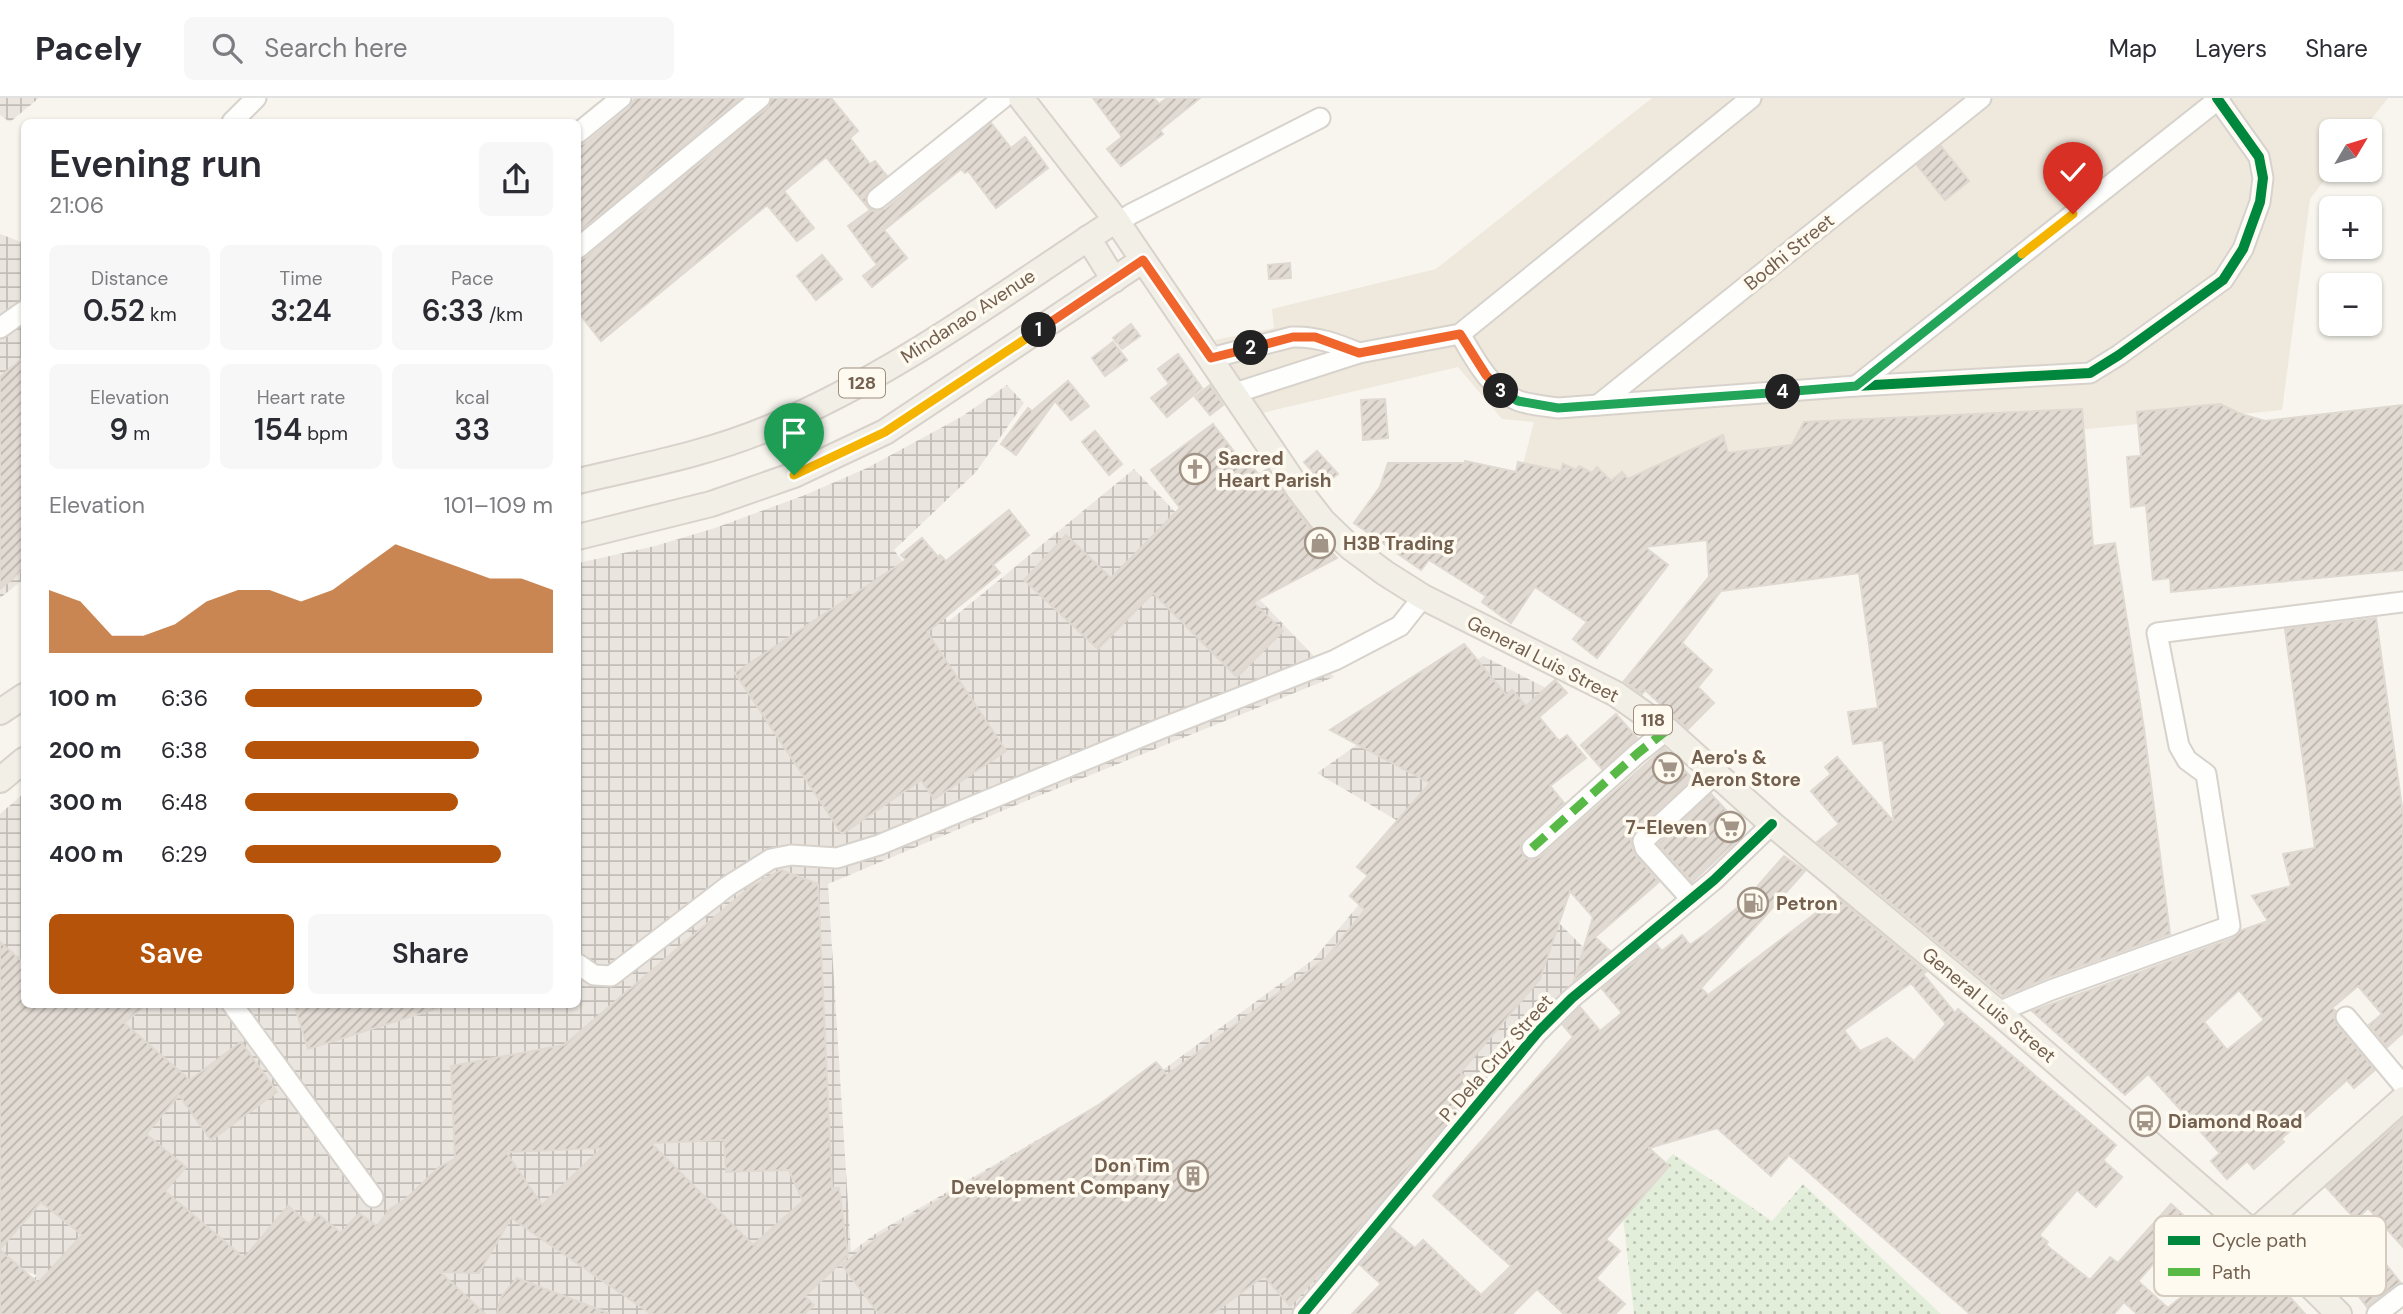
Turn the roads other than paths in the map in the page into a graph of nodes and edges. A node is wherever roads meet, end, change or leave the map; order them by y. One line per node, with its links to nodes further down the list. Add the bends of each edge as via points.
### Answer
1 (256, 98): 10 (street)
2 (621, 98): 11 (street)
3 (760, 98): 15 (street)
4 (1003, 98): 12 (street)
5 (1751, 98): 20 (street)
6 (1981, 98): 25 (street, Bodhi Street)
7 (2218, 98): 23 (street); 23 (street, via 2259,157 2263,178 2260,202 2242,249 2223,280 2090,373)
8 (1029, 101): 13 (main road, General Luis Street / 118)
9 (1320, 118): 13 (street)
10 (235, 119)
11 (581, 131)
12 (877, 199)
13 (1117, 221): 14 (main road, Mindanao Avenue / 128); 16 (main road, General Luis Street / 118)
14 (1088, 238): 17 (main road); 26 (main road, Mindanao Avenue / 128, via 858,386 782,422 682,457)
15 (581, 246)
16 (1143, 260): 17 (main road); 22 (main road, General Luis Street / 118)
17 (1114, 280): 27 (main road, via 885,432 794,475 711,504)
18 (21, 313): 19 (street)
19 (0, 328)
20 (1460, 334): 21 (street); 25 (street, via 1486,375 1518,401 1558,408)
21 (1359, 353): 22 (street, via 1315,337 1293,337); 24 (street)
22 (1211, 358): 24 (main road, General Luis Street / 118)
23 (1856, 386): 25 (street)
24 (1235, 393): 28 (main road, General Luis Street / 118, via 1269,449 1323,521 1350,547)
25 (1598, 405)
26 (581, 480)
27 (581, 536)
28 (1423, 597): 32 (main road, General Luis Street / 118, via 1616,694); 39 (street, via 1400,626 1335,660 879,845 836,859 791,855 771,859 728,886 611,976 594,975)
29 (2403, 602): 41 (street, via 2157,633 2179,746 2206,774 2230,926)
30 (21, 698): 31 (main road)
31 (0, 712)
32 (1667, 730): 34 (main road, General Luis Street / 118); 37 (street)
33 (21, 762): 35 (main road)
34 (1717, 772): 36 (main road, General Luis Street / 118); 38 (street, via 1643,841)
35 (0, 780)
36 (1772, 824): 38 (street, P. Dela Cruz Street); 41 (main road, General Luis Street / 118)
37 (1532, 848)
38 (1691, 899): 50 (street, P. Dela Cruz Street, via 1538,1032)
39 (581, 966)
40 (235, 1008): 45 (street)
41 (1998, 1012): 46 (main road, General Luis Street / 118)
42 (2346, 1017): 43 (street)
43 (2403, 1085)
44 (2403, 1099): 47 (main road)
45 (373, 1197)
46 (2233, 1216)
47 (2272, 1216)
48 (2403, 1294): 52 (street)
49 (2321, 1296): 51 (main road, General Luis Street / 118)
50 (1303, 1314)
51 (2339, 1314)
52 (2377, 1314)

